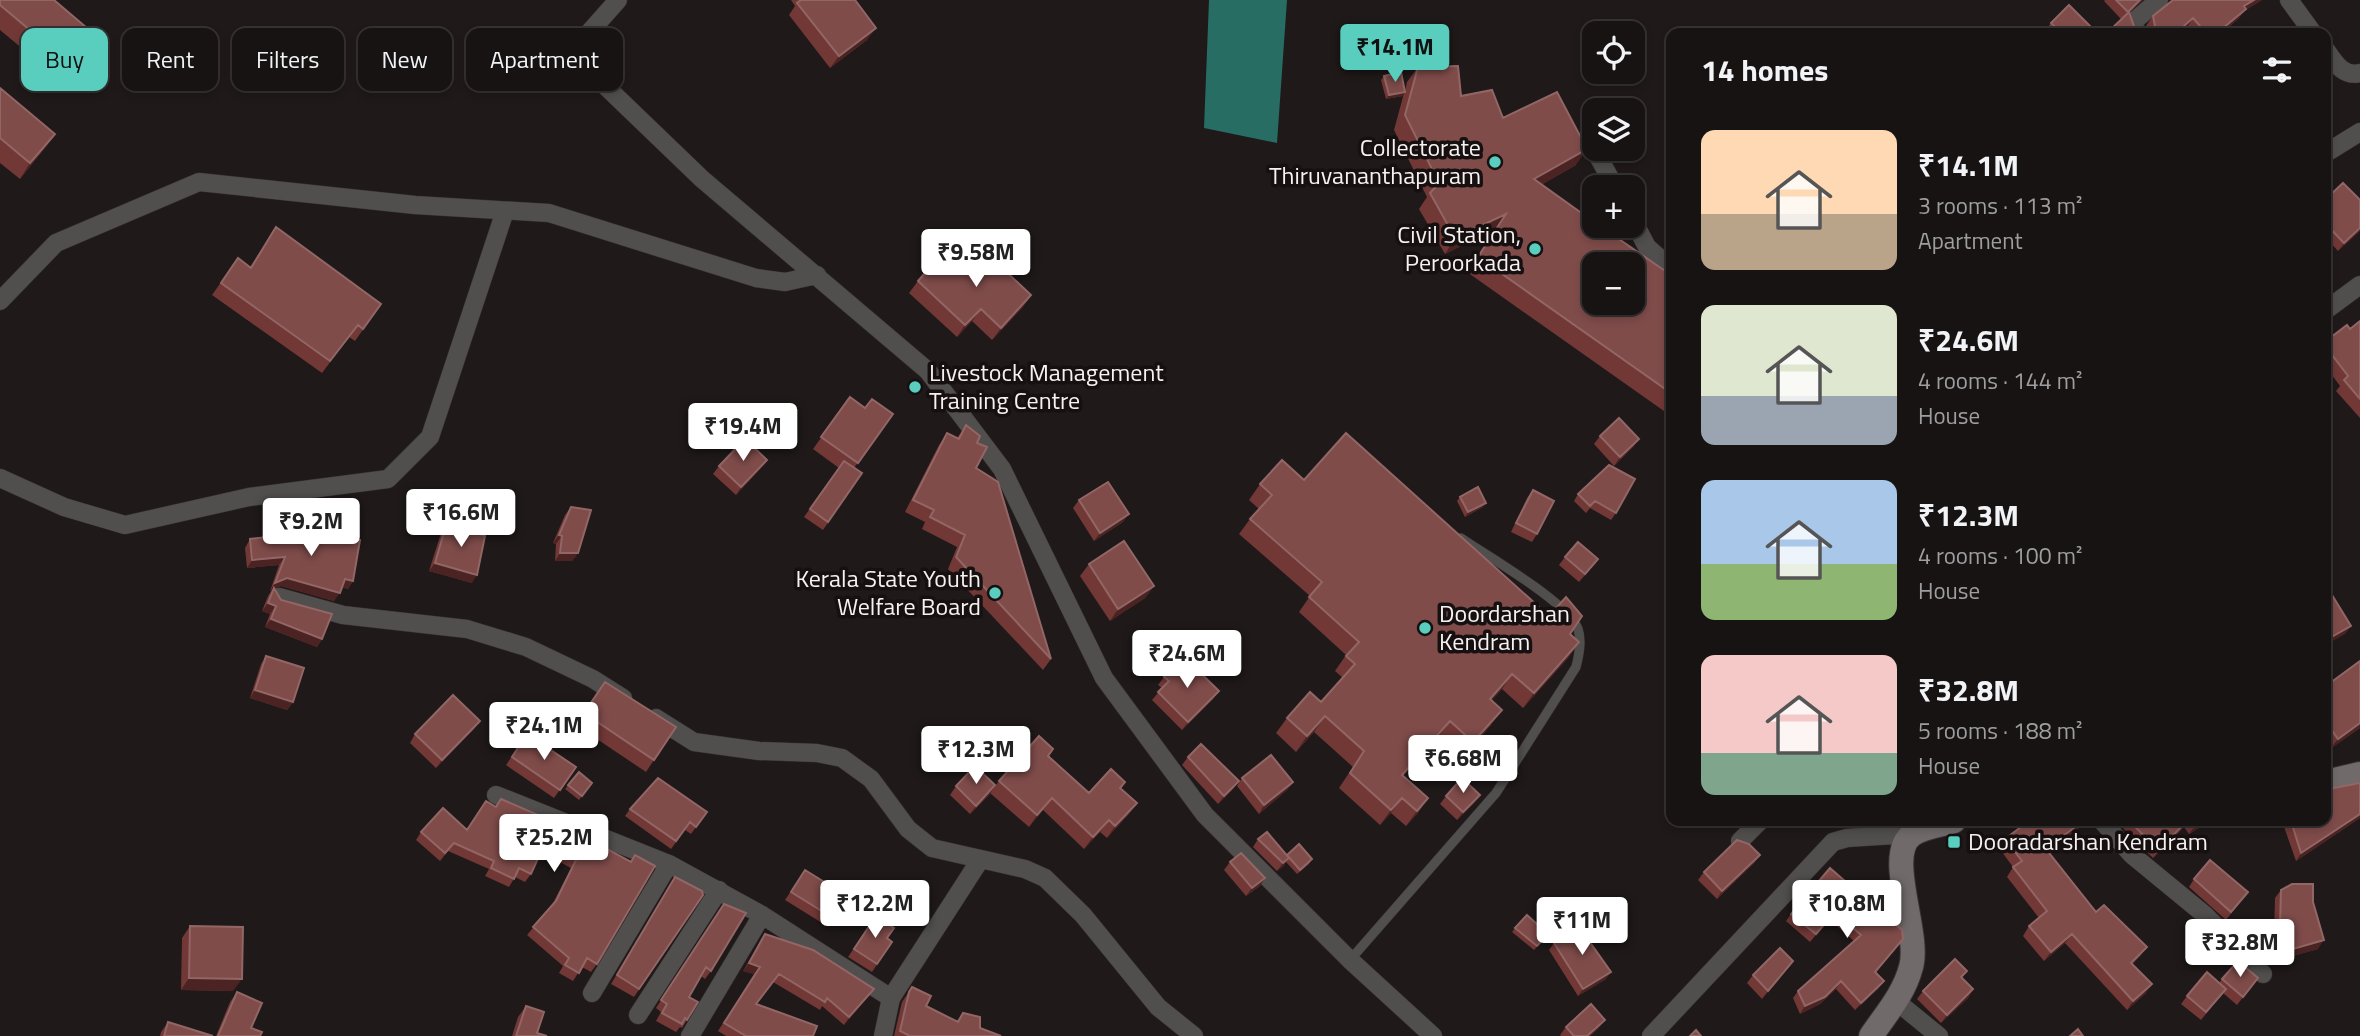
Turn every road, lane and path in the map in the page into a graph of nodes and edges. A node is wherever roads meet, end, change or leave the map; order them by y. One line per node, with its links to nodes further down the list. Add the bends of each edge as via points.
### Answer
1 (618, 0): 13 (street, via 571,53 702,179)
2 (2159, 0): 4 (street, via 2133,22)
3 (2289, 0): 5 (street)
4 (2135, 28)
5 (2309, 28)
6 (2331, 57): 7 (street, via 2339,69)
7 (2360, 72)
8 (2360, 132): 9 (street)
9 (2331, 150)
10 (505, 211): 13 (street, via 549,214 756,278 785,282); 15 (street, via 199,182 55,243); 17 (street, via 430,437 388,479 249,498 125,525 64,507)
11 (1642, 238): 12 (street)
12 (1666, 264)
13 (817, 275): 32 (street, via 928,371 1002,469 1104,678 1205,816)
14 (2360, 285): 16 (street)
15 (0, 301)
16 (2331, 306)
17 (0, 478)
18 (1461, 538): 32 (lane, via 1565,610 1578,629 1576,667 1496,793)
19 (279, 597): 28 (street, via 343,615 467,629 526,647 593,679 694,742 842,758 871,779 908,829 932,848)
20 (2360, 774): 21 (main road)
21 (2331, 781)
22 (495, 794): 29 (street)
23 (1755, 826): 27 (street)
24 (1938, 826): 26 (main road)
25 (2106, 826): 33 (street)
26 (1912, 834): 36 (main road, via 1901,849 1900,866 1912,922 1912,965); 42 (street, via 1833,842)
27 (1740, 841)
28 (980, 860): 35 (street); 40 (street, via 1045,878 1083,915 1158,1007)
29 (669, 864): 30 (street); 34 (street)
30 (719, 890): 31 (street); 37 (street)
31 (762, 915): 35 (street); 38 (street)
32 (1350, 960): 41 (street)
33 (2263, 974)
34 (592, 993)
35 (891, 998): 39 (street)
36 (1896, 1001): 43 (main road); 44 (street)
37 (638, 1015)
38 (690, 1036)
39 (883, 1036)
40 (1194, 1036)
41 (1433, 1036)
42 (1651, 1036)
43 (1871, 1036)
44 (1938, 1036)

